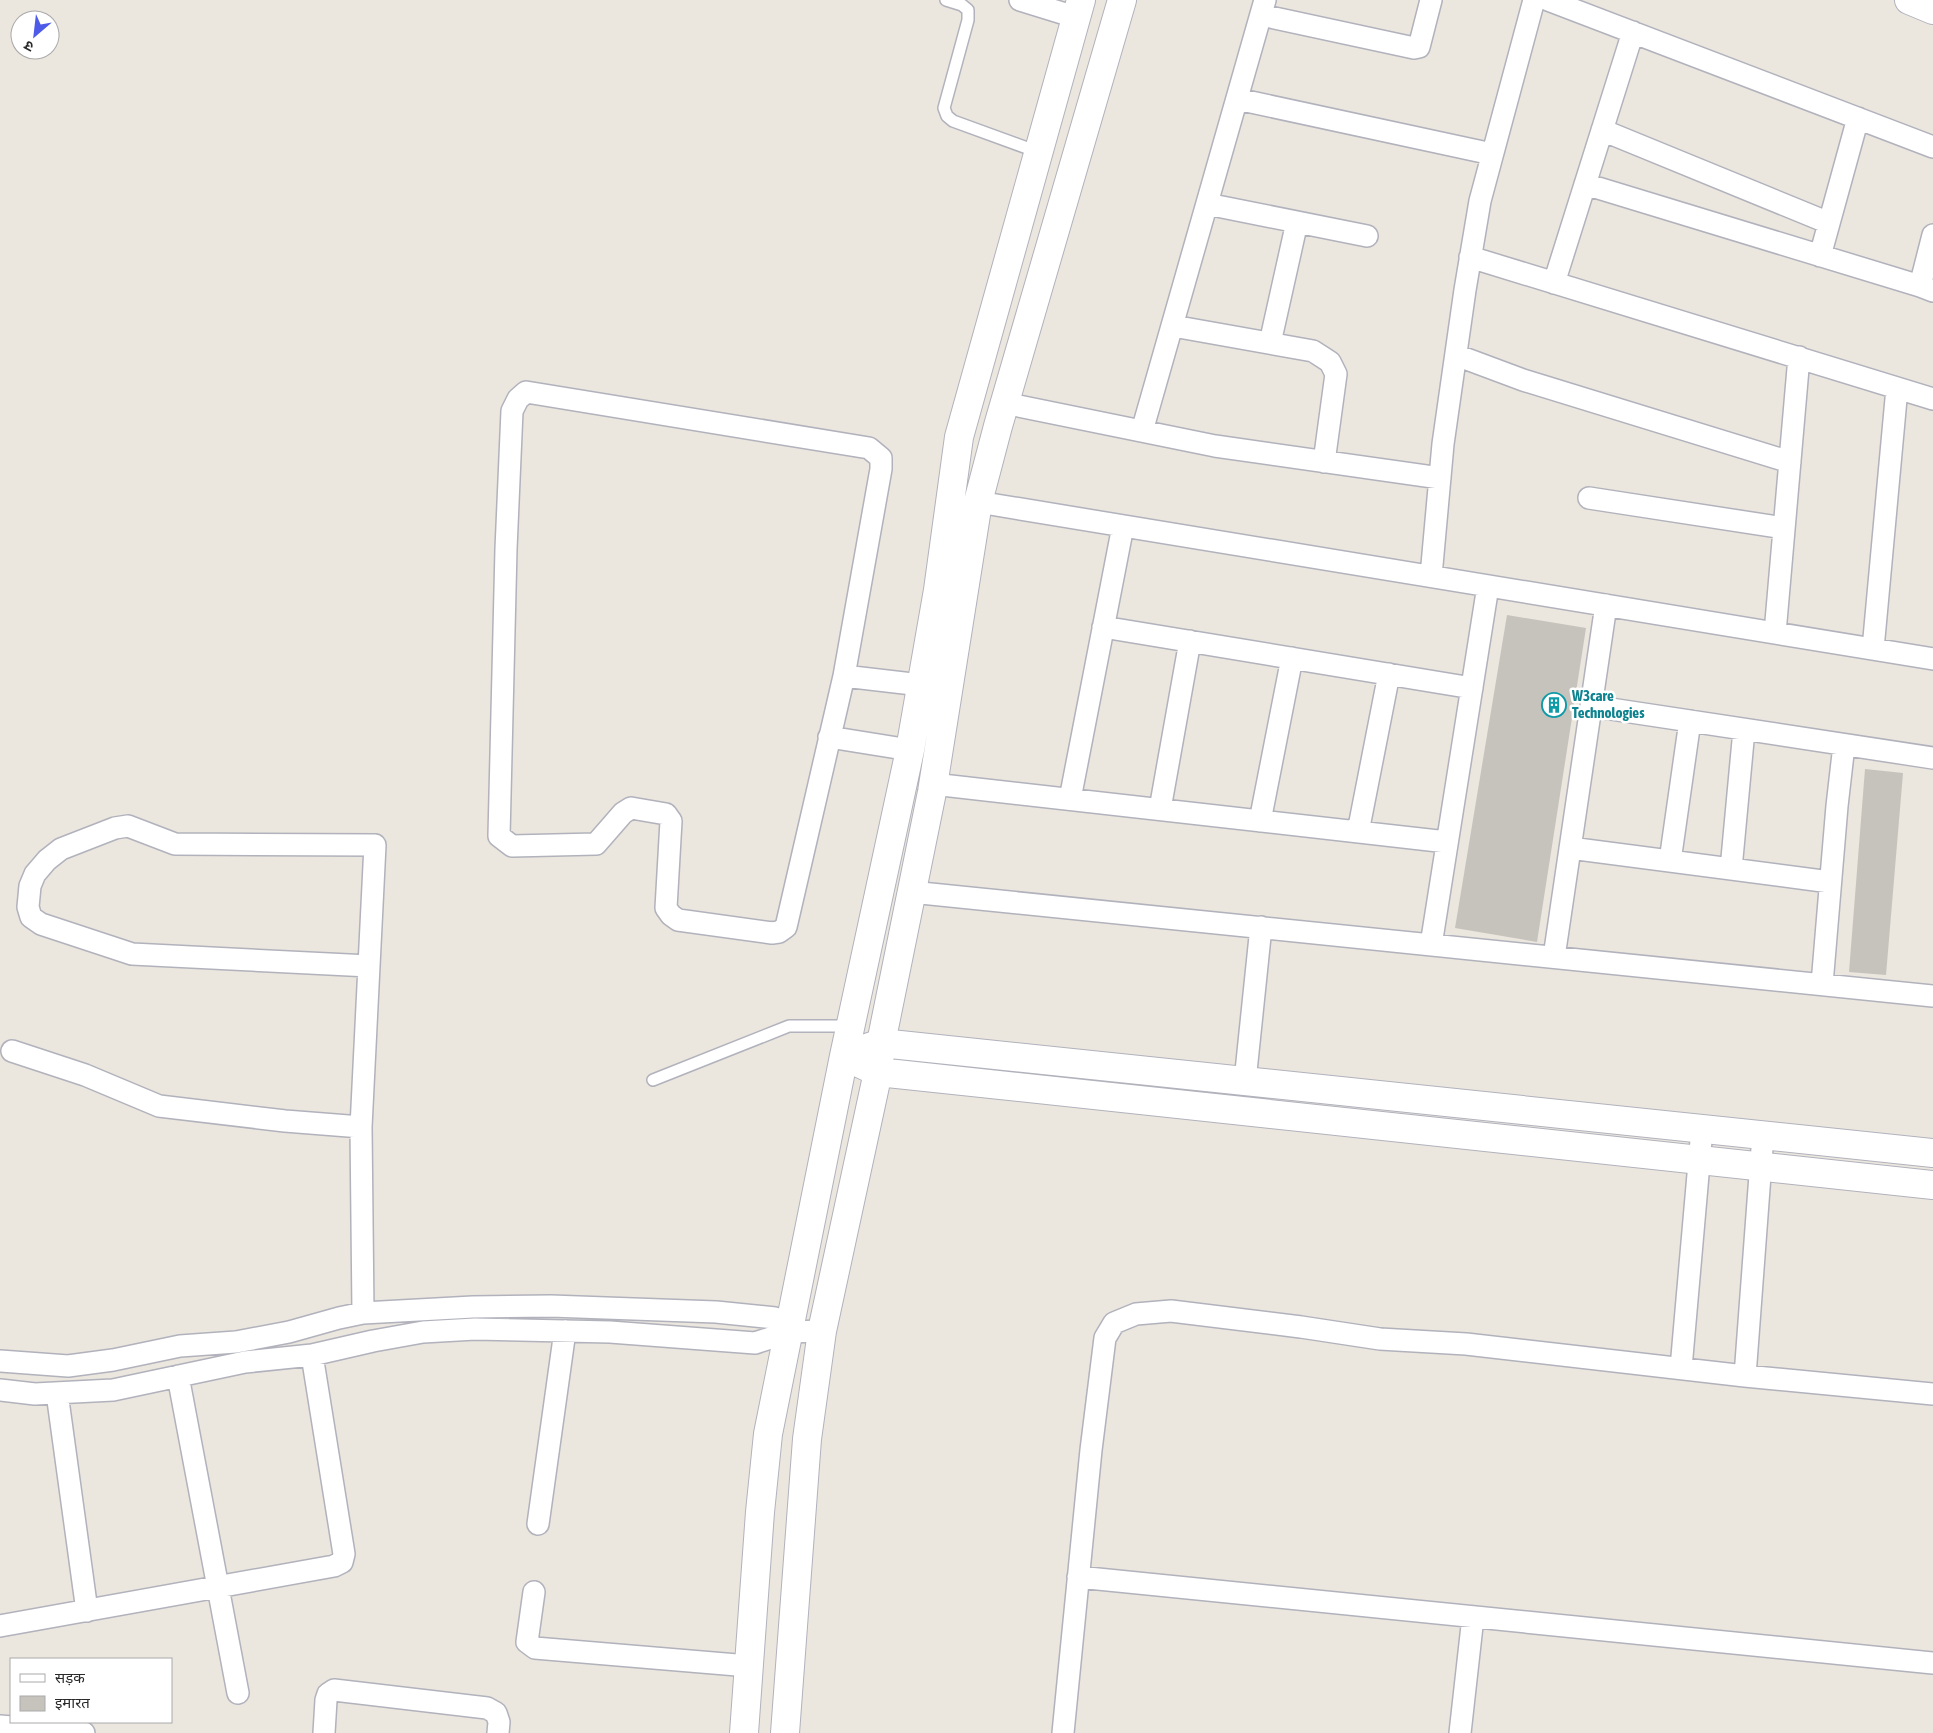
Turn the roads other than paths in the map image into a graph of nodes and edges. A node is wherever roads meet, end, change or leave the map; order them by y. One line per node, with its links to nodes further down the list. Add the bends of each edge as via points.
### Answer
1 (946, 0): 16 (lane, via 968,10 944,108 947,116 953,122)
2 (1020, 0): 9 (street)
3 (1122, 0): 34 (street)
4 (1431, 0): 8 (street, via 1419,46 1414,48)
5 (1534, 0): 17 (street)
6 (1548, 0): 11 (street)
7 (1909, 0): 10 (street)
8 (1263, 8): 12 (street)
9 (1078, 9): 16 (street)
10 (1933, 10)
11 (1632, 32): 13 (street); 14 (street)
12 (1237, 99): 17 (street); 19 (street)
13 (1858, 118): 15 (street); 21 (street)
14 (1602, 130): 18 (street); 21 (street)
15 (1933, 147)
16 (1038, 152): 54 (street, via 959,437)
17 (1492, 154): 25 (street)
18 (1585, 184): 24 (street); 26 (street)
19 (1207, 204): 20 (street); 28 (street)
20 (1297, 222): 23 (street); 29 (street)
21 (1830, 222): 24 (street)
22 (1933, 235): 27 (street)
23 (1367, 236)
24 (1820, 256): 27 (street)
25 (1470, 257): 26 (street); 30 (street)
26 (1554, 282): 31 (street)
27 (1926, 288)
28 (1173, 326): 29 (street); 35 (street)
29 (1270, 343): 36 (street, via 1313,351 1330,362 1336,374)
30 (1456, 354): 37 (street, via 1523,380); 38 (street)
31 (1798, 357): 32 (street); 37 (street)
32 (1897, 388): 33 (street); 49 (street)
33 (1933, 398)
34 (1004, 403): 35 (street); 40 (street)
35 (1142, 431): 36 (street, via 1215,446)
36 (1324, 462): 38 (street)
37 (1790, 462): 42 (street)
38 (1440, 478): 43 (street)
39 (1589, 498): 42 (street)
40 (978, 502): 41 (street); 63 (street)
41 (1123, 526): 43 (street); 46 (street)
42 (1784, 528): 47 (street)
43 (1430, 576): 44 (street)
44 (1488, 586): 45 (street); 55 (street)
45 (1606, 605): 47 (street); 56 (street)
46 (1103, 627): 48 (street); 64 (street)
47 (1775, 633): 49 (street)
48 (1190, 641): 50 (street); 65 (street)
49 (1874, 649): 51 (street)
50 (1292, 658): 52 (street); 66 (street)
51 (1933, 659)
52 (1389, 674): 55 (street); 67 (street)
53 (844, 676): 54 (street); 59 (street); 59 (street, via 881,458 869,448 526,392 518,399 512,411 499,836 512,846 596,844 622,813 631,808 666,814 671,821 666,908 671,915 678,920 779,932 786,927)
54 (922, 685): 61 (street)
55 (1472, 688): 68 (street)
56 (1591, 706): 57 (street); 69 (street)
57 (1690, 721): 58 (street); 70 (street)
58 (1744, 730): 60 (street); 71 (street)
59 (829, 737): 61 (street)
60 (1844, 745): 62 (street); 72 (street)
61 (910, 750): 80 (street)
62 (1933, 758)
63 (933, 784): 64 (street); 73 (street)
64 (1070, 799): 65 (street)
65 (1160, 809): 66 (street)
66 (1260, 821): 67 (street)
67 (1358, 832): 68 (street)
68 (1447, 842): 75 (street)
69 (1570, 848): 70 (street); 76 (street)
70 (1670, 861): 71 (street)
71 (1731, 869): 72 (street)
72 (1830, 882): 78 (street)
73 (911, 892): 74 (street); 81 (street)
74 (1261, 927): 75 (street); 86 (street)
75 (1431, 944): 76 (street)
76 (1554, 957): 78 (street)
77 (369, 966): 77 (street, via 375,845 175,844 128,826 61,848 35,874 30,886 28,907 31,917 41,924 132,954); 87 (street)
78 (1822, 984): 79 (street)
79 (1933, 996)
80 (850, 1026): 83 (street); 85 (lane, via 789,1026)
81 (882, 1042): 83 (street); 84 (street); 86 (street)
82 (12, 1050): 87 (street, via 85,1075 159,1106)
83 (844, 1056): 84 (street); 97 (street)
84 (878, 1072): 91 (street); 96 (street)
85 (653, 1080)
86 (1245, 1081): 88 (street)
87 (362, 1127): 94 (street)
88 (1702, 1129): 89 (street); 91 (street)
89 (1764, 1135): 90 (street); 92 (street)
90 (1933, 1153)
91 (1700, 1160): 92 (street); 100 (street)
92 (1761, 1166): 93 (street); 102 (street)
93 (1933, 1185)
94 (363, 1313): 97 (street, via 512,1306 716,1312 775,1318); 99 (street, via 236,1342 180,1346 68,1366)
95 (565, 1331): 97 (street, via 755,1343); 98 (street, via 475,1329 423,1332); 106 (street)
96 (822, 1331): 97 (street); 121 (street, via 806,1439)
97 (789, 1332): 114 (street, via 768,1434)
98 (312, 1355): 101 (street, via 245,1362); 108 (street, via 344,1554 342,1562)
99 (0, 1361)
100 (1681, 1368): 102 (street); 107 (street, via 1466,1344 1380,1339 1171,1311 1136,1314 1114,1324 1105,1338)
101 (178, 1376): 104 (street, via 113,1390); 108 (street)
102 (1745, 1376): 105 (street)
103 (0, 1390): 104 (street)
104 (57, 1393): 110 (street)
105 (1933, 1394)
106 (538, 1524)
107 (1078, 1578): 111 (street); 122 (street)
108 (218, 1587): 110 (street); 115 (street)
109 (534, 1592): 114 (street, via 527,1642 535,1648)
110 (87, 1611): 112 (street)
111 (1473, 1617): 113 (street); 123 (street)
112 (0, 1626)
113 (1933, 1663)
114 (749, 1666): 120 (street)
115 (238, 1694)
116 (0, 1726): 117 (street)
117 (84, 1733)
118 (324, 1733): 119 (street, via 326,1700 334,1690 486,1708 496,1713)
119 (498, 1733)
120 (744, 1733)
121 (785, 1733)
122 (1063, 1733)
123 (1460, 1733)

